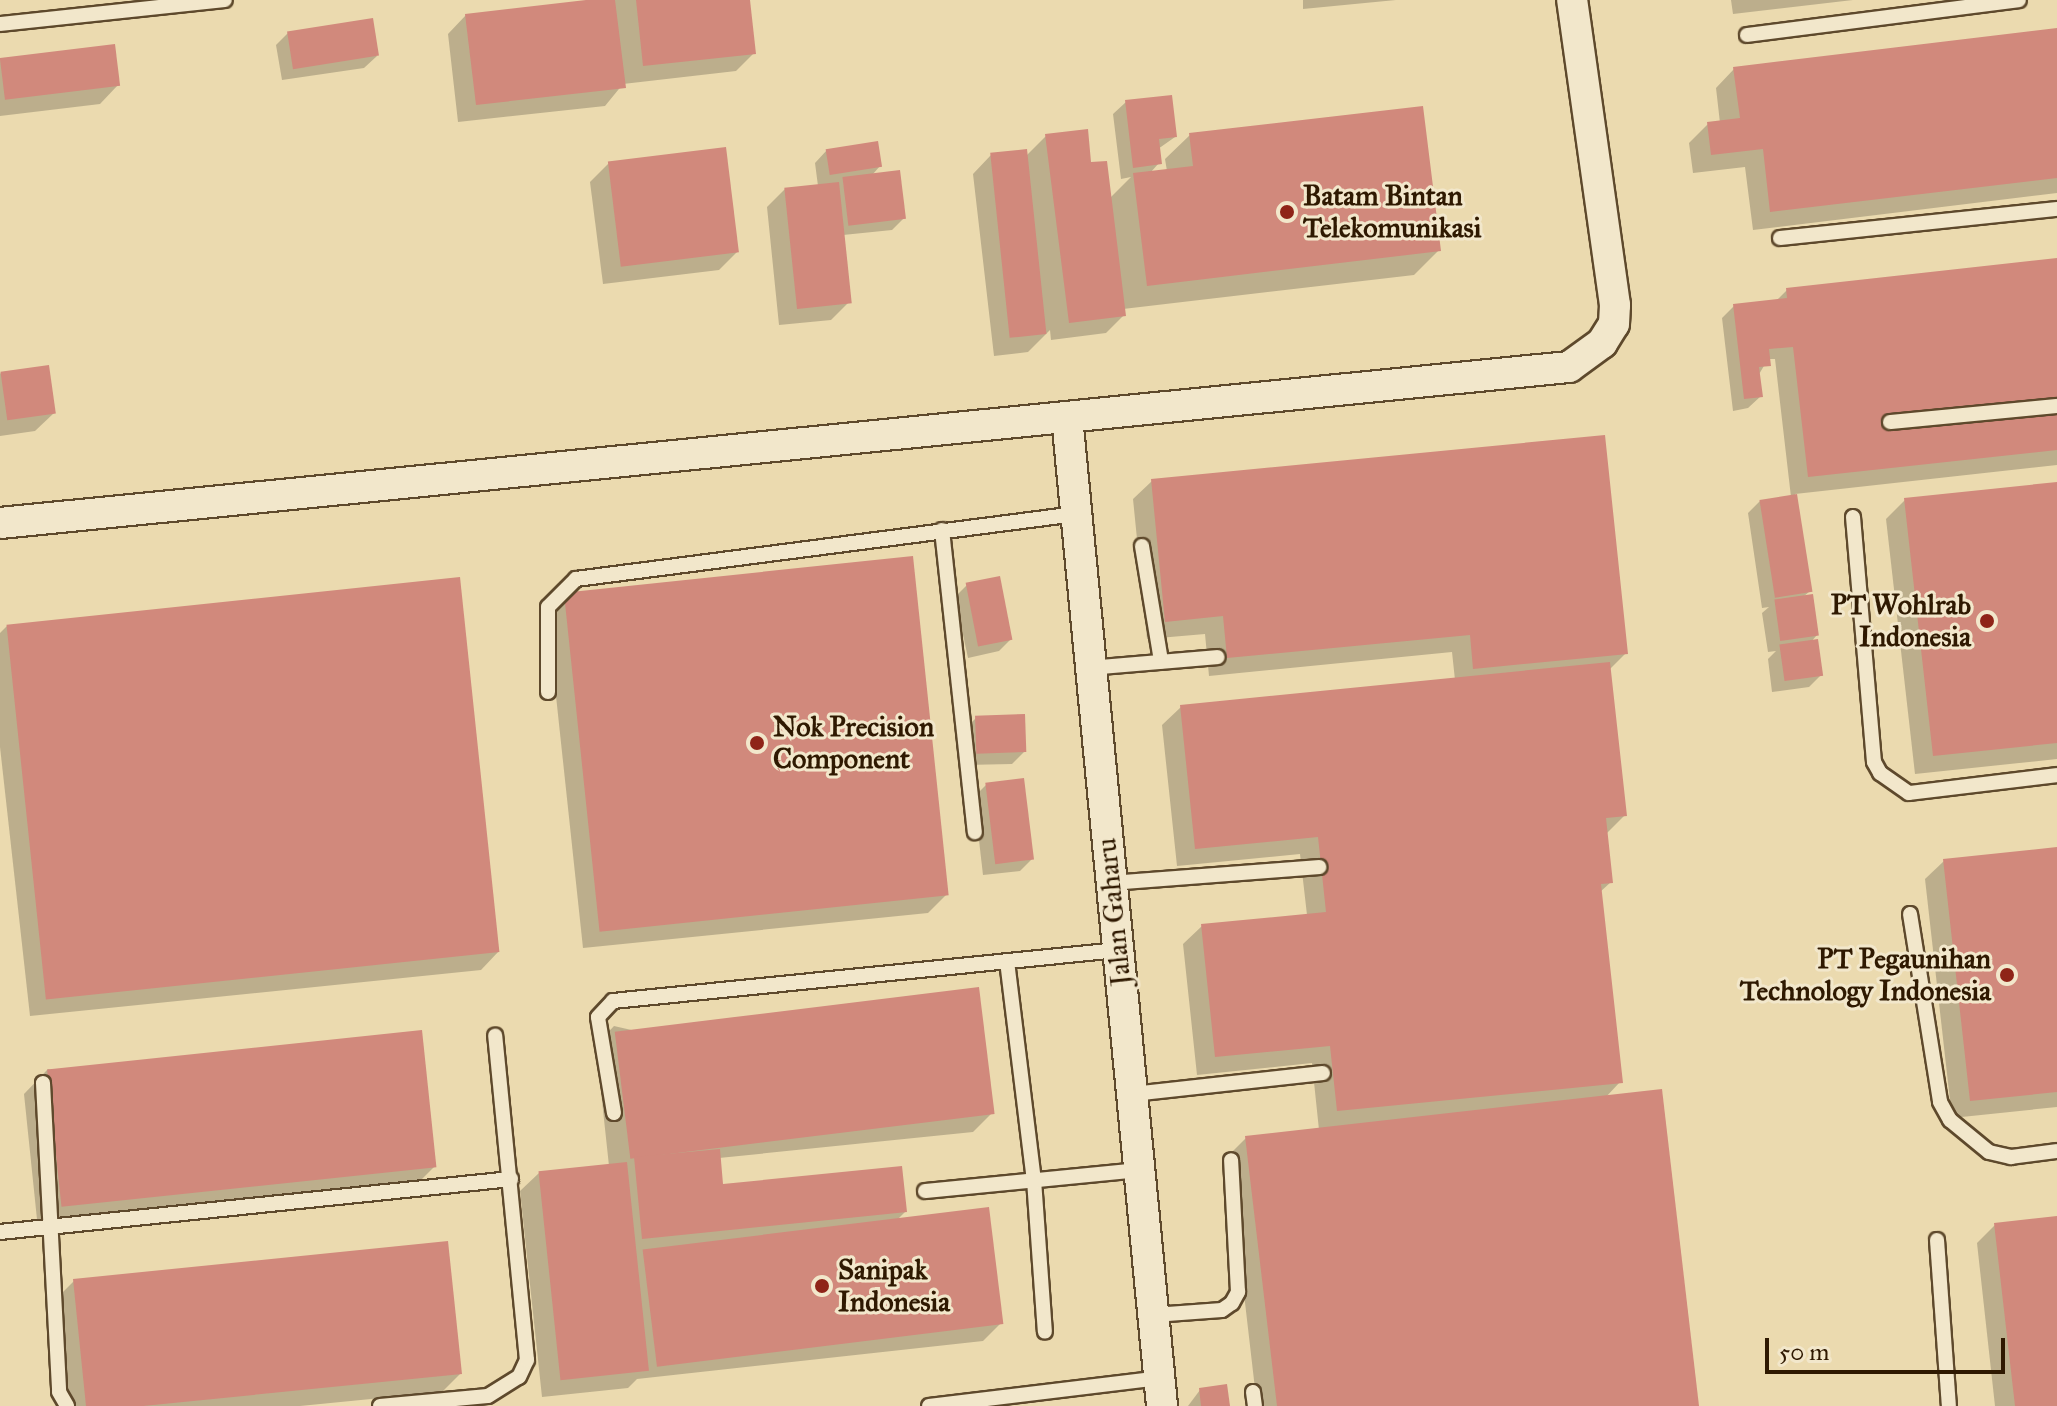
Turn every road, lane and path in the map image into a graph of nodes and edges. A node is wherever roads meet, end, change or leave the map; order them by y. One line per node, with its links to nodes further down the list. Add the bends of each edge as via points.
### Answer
1 (225, 0): 4 (lane)
2 (1572, 0): 9 (street, via 1615,305 1614,324 1588,358 1569,367)
3 (2019, 0): 5 (lane)
4 (0, 24)
5 (1747, 35)
6 (2057, 209): 7 (lane)
7 (1780, 238)
8 (2057, 406): 10 (lane)
9 (1067, 417): 11 (street, Jalan Gaharu); 13 (street)
10 (1890, 422)
11 (1076, 514): 14 (lane); 18 (street, Jalan Gaharu)
12 (1853, 517): 20 (lane, via 1874,762 1880,773 1909,793)
13 (0, 523)
14 (942, 530): 19 (lane, via 576,579 548,607); 21 (lane)
15 (1142, 546): 17 (lane)
16 (1218, 657): 17 (lane)
17 (1161, 661): 18 (lane)
18 (1090, 668): 23 (street, Jalan Gaharu)
19 (548, 692)
20 (2057, 775)
21 (975, 832)
22 (1319, 867): 23 (lane)
23 (1110, 883): 25 (street, Jalan Gaharu)
24 (1910, 914): 32 (lane, via 1940,1102 1950,1120 1989,1152 2011,1157)
25 (1118, 950): 26 (lane); 30 (street, Jalan Gaharu)
26 (1007, 961): 31 (lane, via 613,1001 598,1017); 36 (lane)
27 (495, 1036): 35 (lane)
28 (1323, 1073): 30 (lane)
29 (43, 1083): 38 (lane)
30 (1133, 1094): 34 (street, Jalan Gaharu)
31 (614, 1113)
32 (2057, 1151)
33 (1231, 1160): 41 (lane, via 1238,1292 1222,1310)
34 (1140, 1170): 36 (lane); 41 (street, Jalan Gaharu)
35 (511, 1179): 38 (lane); 45 (lane, via 527,1343 519,1377 488,1396)
36 (1034, 1180): 37 (lane); 42 (lane)
37 (925, 1191)
38 (51, 1226): 39 (lane); 44 (lane, via 59,1392)
39 (0, 1232)
40 (1937, 1240): 47 (lane)
41 (1154, 1315): 43 (street, Jalan Gaharu)
42 (1045, 1332)
43 (1160, 1392): 46 (lane)
44 (67, 1406)
45 (380, 1406)
46 (929, 1406)
47 (1949, 1406)

